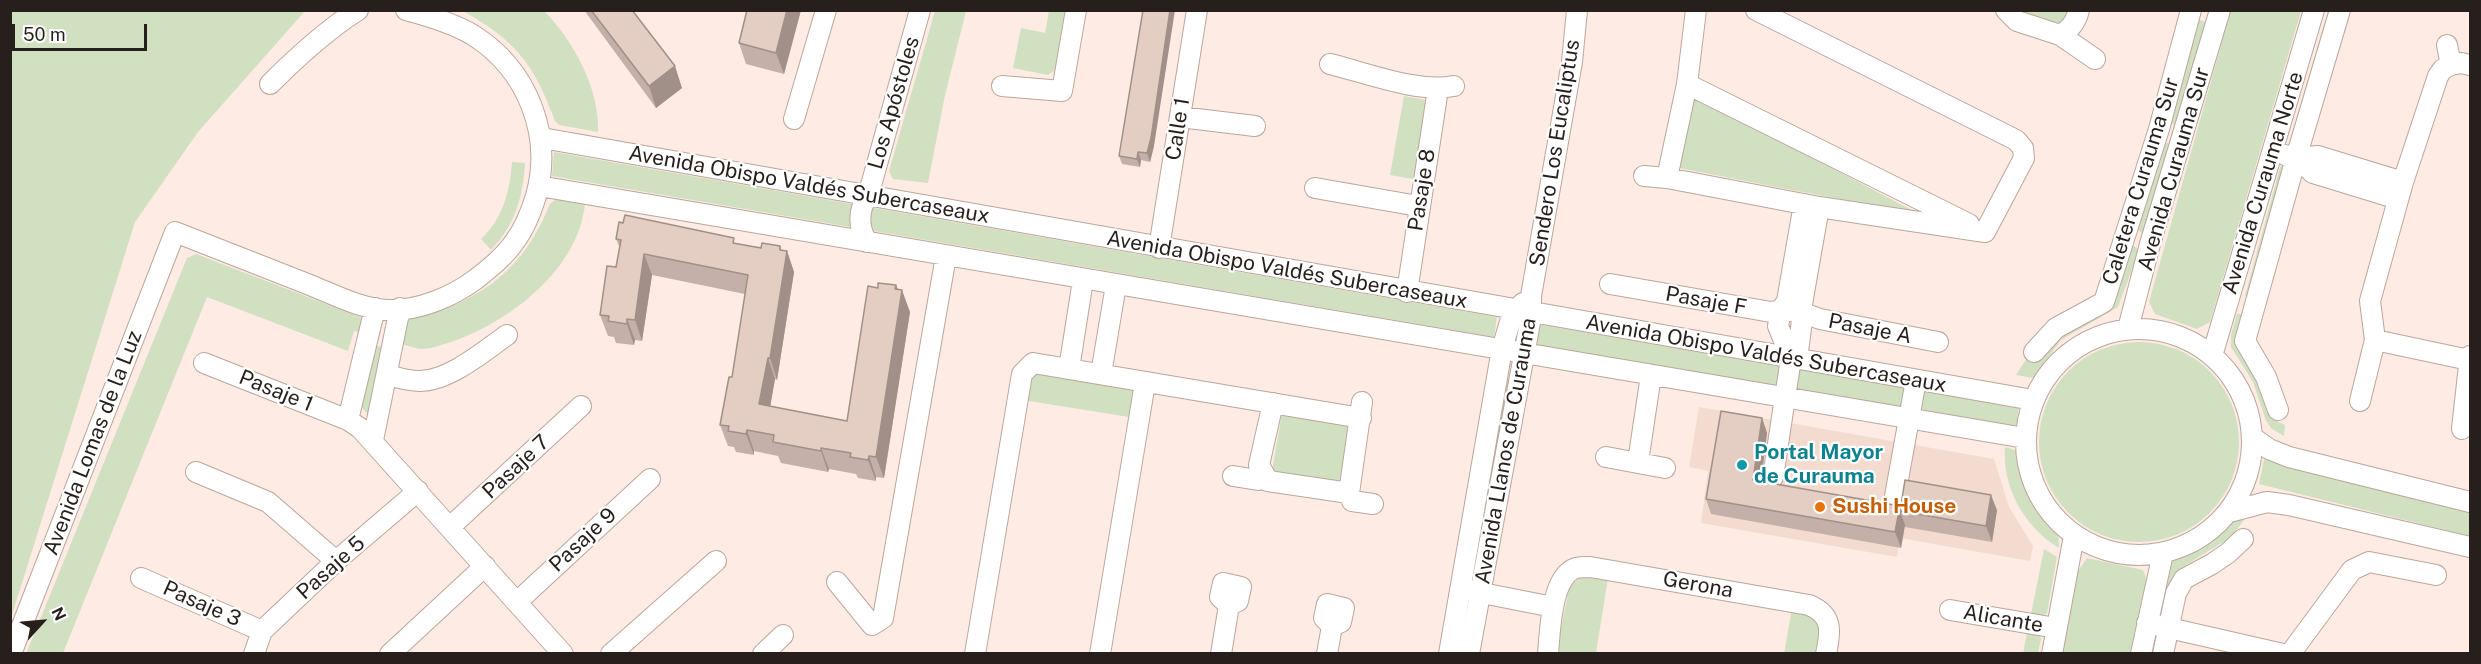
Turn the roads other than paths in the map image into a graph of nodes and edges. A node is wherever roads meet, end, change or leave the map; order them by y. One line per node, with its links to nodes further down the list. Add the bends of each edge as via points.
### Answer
1 (358, 10): 23 (street, via 326,32)
2 (406, 10): 30 (street, via 458,27 501,57 526,92)
3 (826, 10): 27 (street)
4 (920, 10): 39 (street, Los Apóstoles)
5 (1076, 10): 25 (street, via 1062,91)
6 (1197, 10): 26 (street, Calle 1)
7 (1577, 10): 53 (street, Sendero Los Eucaliptus, via 1572,62)
8 (1696, 10): 24 (street)
9 (1756, 10): 42 (street, via 2016,140 2023,148 2024,158)
10 (2006, 10): 17 (street, via 2023,24)
11 (2079, 10): 17 (street, via 2067,32)
12 (2191, 10): 29 (street, Caletera Curauma Sur)
13 (2198, 10): 16 (street)
14 (2314, 10): 32 (street, Avenida Curauma Norte)
15 (2340, 10): 33 (street)
16 (2219, 14): 31 (street, Avenida Curauma Sur)
17 (2060, 35): 19 (street)
18 (2447, 45): 21 (street)
19 (2095, 59)
20 (1330, 64): 40 (street, Pasaje 8, via 1446,88)
21 (2451, 65): 22 (street); 38 (street, via 2438,76)
22 (2470, 65)
23 (270, 84)
24 (1687, 84): 35 (street); 42 (street)
25 (1002, 86)
26 (1180, 117): 28 (street); 46 (street, Calle 1)
27 (794, 119)
28 (1255, 126)
29 (2159, 129): 31 (street); 43 (street, Caletera Curauma Sur)
30 (542, 138): 36 (street); 39 (street, Avenida Obispo Valdés Subercaseaux)
31 (2183, 138): 45 (street, Avenida Curauma Sur)
32 (2274, 152): 33 (street); 52 (street, Avenida Curauma Norte)
33 (2305, 162): 38 (street, via 2318,156); 55 (street)
34 (1644, 176): 35 (street)
35 (1667, 178): 41 (street)
36 (538, 186): 44 (street, Avenida Obispo Valdés Subercaseaux); 54 (street, via 524,227 484,273 445,297)
37 (1315, 188): 40 (street)
38 (2401, 191): 61 (street, via 2370,302)
39 (868, 196): 44 (street, Los Apóstoles, via 860,221); 46 (street, Avenida Obispo Valdés Subercaseaux)
40 (1418, 206): 51 (street, Pasaje 8)
41 (1812, 206): 42 (street); 57 (street, via 1787,301); 58 (street)
42 (1985, 232)
43 (2126, 236): 45 (street); 64 (street, Caletera Curauma Sur, via 2104,302 2056,328)
44 (867, 242): 47 (street, Avenida Obispo Valdés Subercaseaux)
45 (2151, 244): 59 (street, Avenida Curauma Sur)
46 (1159, 248): 51 (street, Avenida Obispo Valdés Subercaseaux)
47 (946, 256): 48 (street, Avenida Obispo Valdés Subercaseaux); 112 (street, via 883,618 872,625)
48 (1083, 280): 50 (street, Avenida Obispo Valdés Subercaseaux); 70 (street)
49 (1610, 284): 57 (street, Pasaje F, via 1771,312)
50 (1116, 285): 63 (street, Avenida Obispo Valdés Subercaseaux); 71 (street)
51 (1407, 292): 53 (street, Avenida Obispo Valdés Subercaseaux)
52 (2228, 299): 55 (street); 66 (street, Avenida Curauma Norte)
53 (1526, 306): 63 (street, Avenida Llanos de Curauma, via 1506,332); 65 (street, Avenida Llanos de Curauma); 68 (street, Avenida Obispo Valdés Subercaseaux)
54 (400, 308): 56 (street); 72 (street)
55 (2254, 308): 81 (street, via 2245,344 2266,377)
56 (375, 309): 83 (street); 127 (street, Avenida Lomas de la Luz, via 175,232)
57 (1781, 310): 58 (street, Pasaje F); 68 (street, via 1778,326)
58 (1803, 313): 62 (street, Pasaje A, via 1820,320); 68 (street)
59 (2128, 329): 66 (street, via 2175,335); 77 (street, via 2081,344 2045,378)
60 (507, 335): 72 (street, via 459,368 437,377 423,381)
61 (2375, 340): 67 (street); 78 (street)
62 (1938, 342)
63 (1502, 349): 65 (street, Avenida Obispo Valdés Subercaseaux); 113 (street, Avenida Llanos de Curauma)
64 (2034, 352)
65 (1524, 353): 73 (street, Avenida Obispo Valdés Subercaseaux); 114 (street, Avenida Llanos de Curauma)
66 (2212, 356): 85 (street, via 2240,392)
67 (2470, 358): 84 (street)
68 (1794, 359): 74 (street, Avenida Obispo Valdés Subercaseaux); 76 (street)
69 (204, 363): 83 (street, Pasaje 1)
70 (1069, 369): 71 (street); 132 (street, via 1033,363 1022,374)
71 (1101, 374): 75 (street)
72 (388, 375): 87 (street)
73 (1651, 375): 76 (street, Avenida Obispo Valdés Subercaseaux); 89 (street)
74 (1916, 380): 77 (street, Avenida Obispo Valdés Subercaseaux); 82 (street)
75 (1145, 383): 79 (street); 133 (street)
76 (1784, 397): 82 (street, Avenida Obispo Valdés Subercaseaux); 94 (street)
77 (2033, 400): 86 (street)
78 (2360, 401)
79 (1273, 403): 92 (street, via 1259,465); 97 (street, via 1361,410)
80 (581, 406): 102 (street, Pasaje 7)
81 (2278, 410)
82 (1909, 419): 86 (street, Avenida Obispo Valdés Subercaseaux); 98 (street)
83 (348, 420): 87 (street, Pasaje 1)
84 (2462, 429)
85 (2252, 437): 99 (street, via 2289,457); 101 (street, via 2249,469)
86 (2025, 438): 103 (street, via 2030,476 2047,509)
87 (373, 440): 96 (street, Pasaje 1)
88 (1606, 457): 89 (street)
89 (1638, 462): 90 (street)
90 (1665, 468)
91 (196, 472): 107 (street, via 268,502)
92 (1264, 476): 93 (street, via 1257,480); 97 (street, via 1268,481)
93 (1233, 477)
94 (1773, 477)
95 (650, 479): 115 (street, Pasaje 9)
96 (418, 491): 102 (street, Pasaje 1); 107 (street, Pasaje 5)
97 (1349, 493): 100 (street, via 1352,501)
98 (1895, 496)
99 (2470, 502)
100 (1373, 504)
101 (2229, 512): 105 (street, via 2267,502 2289,505); 106 (street, via 2198,540)
102 (450, 527): 109 (street, Pasaje 1)
103 (2074, 536): 106 (street, via 2100,549 2129,556); 122 (street)
104 (2243, 538): 121 (street, via 2228,553 2184,579 2176,593)
105 (2470, 548)
106 (2163, 553): 119 (street)
107 (336, 561): 123 (street, Pasaje 5)
108 (716, 561): 130 (street)
109 (485, 566): 115 (street, Pasaje 1); 129 (street)
110 (2436, 575): 144 (street, via 2369,562 2360,565 2352,570)
111 (141, 578): 123 (street, Pasaje 3)
112 (837, 582)
113 (1461, 589): 114 (street); 136 (street, Avenida Llanos de Curauma)
114 (1480, 593): 117 (street); 137 (street, Avenida Llanos de Curauma)
115 (517, 602): 125 (street, Pasaje 1)
116 (1229, 605): 134 (street)
117 (1553, 607): 138 (street, Gerona); 139 (street, Gerona, via 1567,573 1576,568 1605,568 1809,605 1827,617)
118 (1950, 610): 122 (street, Alicante)
119 (2147, 623): 121 (street); 141 (street)
120 (1332, 626): 135 (street)
121 (2169, 627): 126 (street); 142 (street)
122 (2056, 628): 140 (street)
123 (262, 631): 128 (street, Pasaje 5)
124 (783, 635): 131 (street)
125 (553, 650)
126 (2278, 653): 143 (street)
127 (11, 654)
128 (254, 654)
129 (390, 654)
130 (611, 654)
131 (763, 654)
132 (975, 654)
133 (1100, 654)
134 (1221, 654)
135 (1327, 654)
136 (1449, 654)
137 (1469, 654)
138 (1548, 654)
139 (1826, 654)
140 (2052, 654)
141 (2141, 654)
142 (2163, 654)
143 (2283, 654)
144 (2290, 654)

